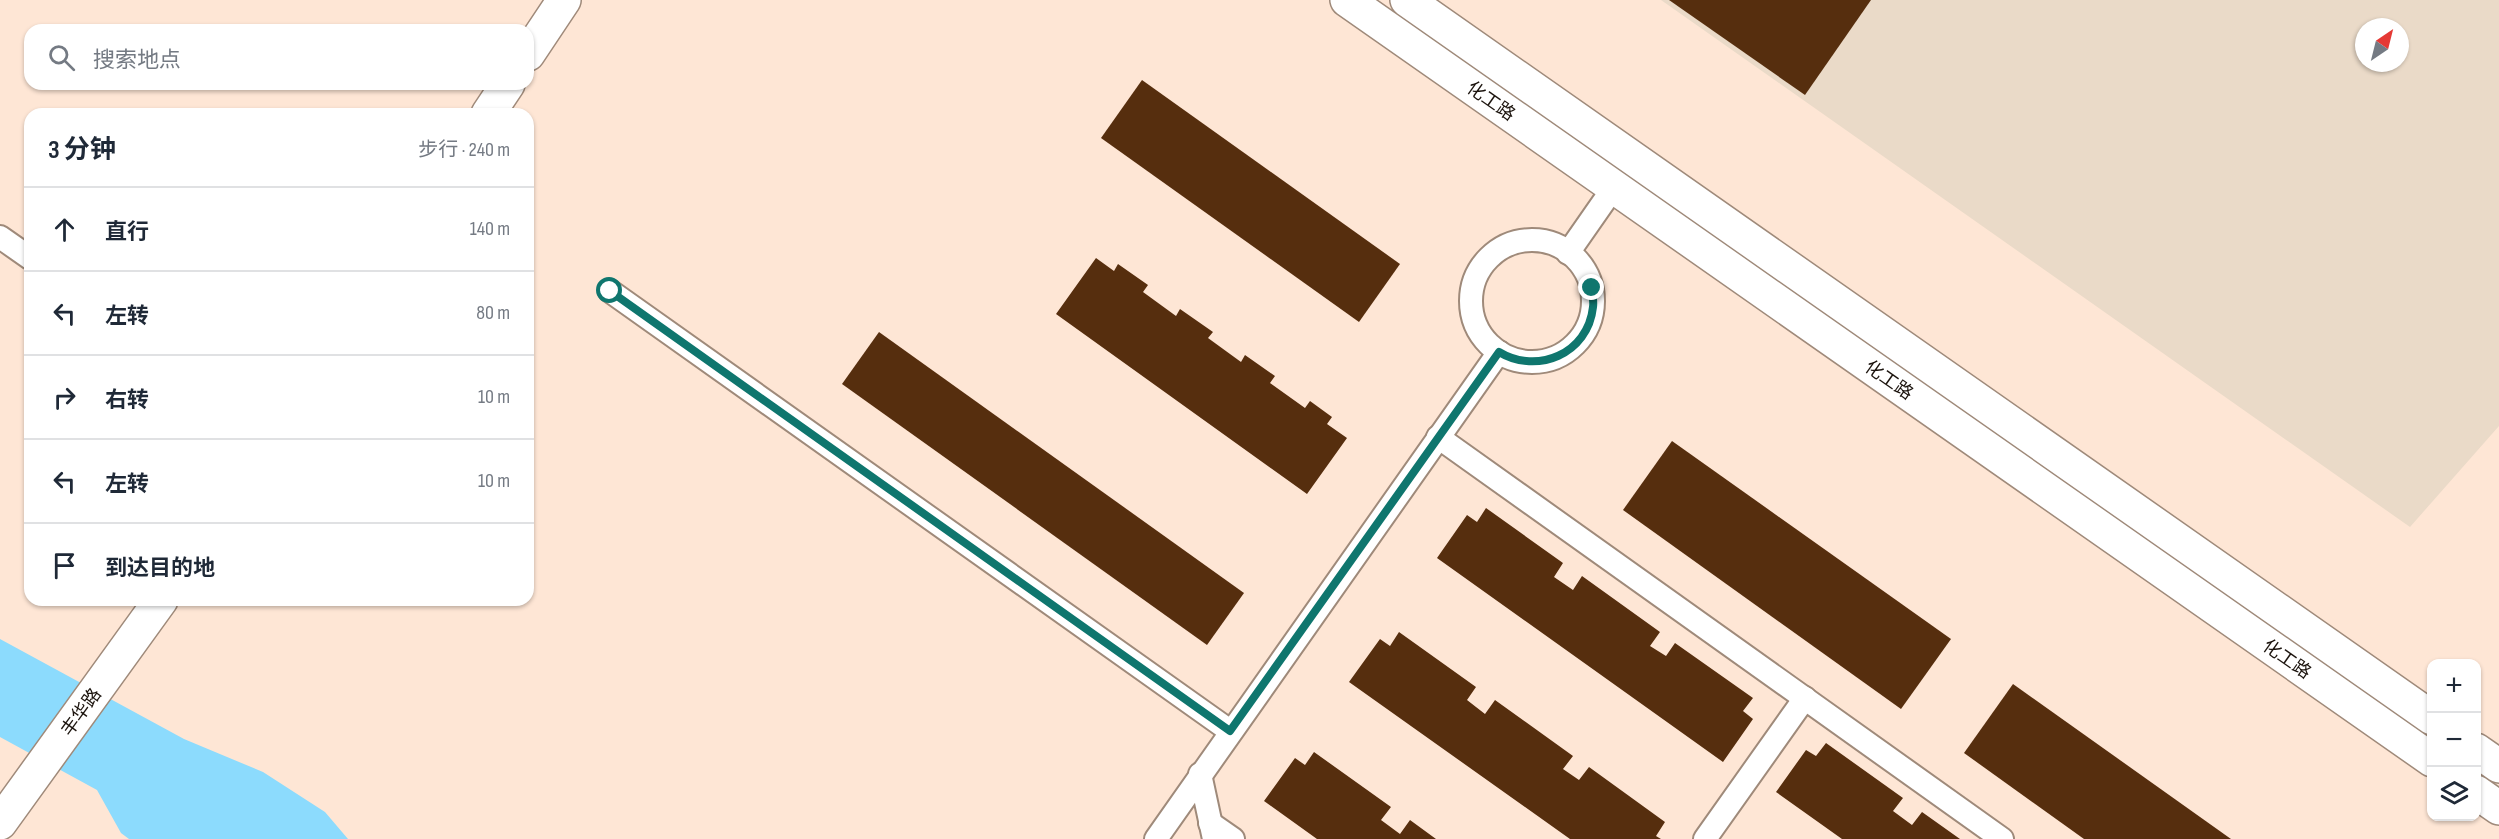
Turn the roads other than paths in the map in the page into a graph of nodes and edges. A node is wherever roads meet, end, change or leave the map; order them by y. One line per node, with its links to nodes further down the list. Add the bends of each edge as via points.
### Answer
1 (564, 0): 4 (main road)
2 (1347, 0): 7 (main road, 化工路)
3 (1407, 0): 16 (main road, 化工路)
4 (534, 45)
5 (504, 90): 6 (main road)
6 (492, 108)
7 (1614, 187): 9 (lane); 19 (main road, 化工路)
8 (0, 237): 10 (lane)
9 (1568, 253): 12 (lane, via 1586,271 1592,288 1589,324 1580,340 1568,351 1539,362 1522,362); 12 (lane, via 1541,240 1523,240 1505,246 1479,269 1472,285 1473,320 1481,335)
10 (24, 254)
11 (610, 291): 17 (lane)
12 (1499, 352): 13 (lane)
13 (1438, 437): 15 (lane); 17 (lane)
14 (157, 606): 24 (main road, 丰华路)
15 (1805, 698): 28 (lane); 29 (lane)
16 (2427, 714)
17 (1230, 731): 21 (lane)
18 (2481, 753): 20 (main road)
19 (2427, 756)
20 (2499, 766)
21 (1200, 774): 25 (lane); 26 (lane)
22 (2481, 795): 23 (main road)
23 (2499, 808)
24 (2, 819)
25 (1212, 831): 27 (lane)
26 (1156, 839)
27 (1233, 839)
28 (1705, 839)
29 (2002, 839)

